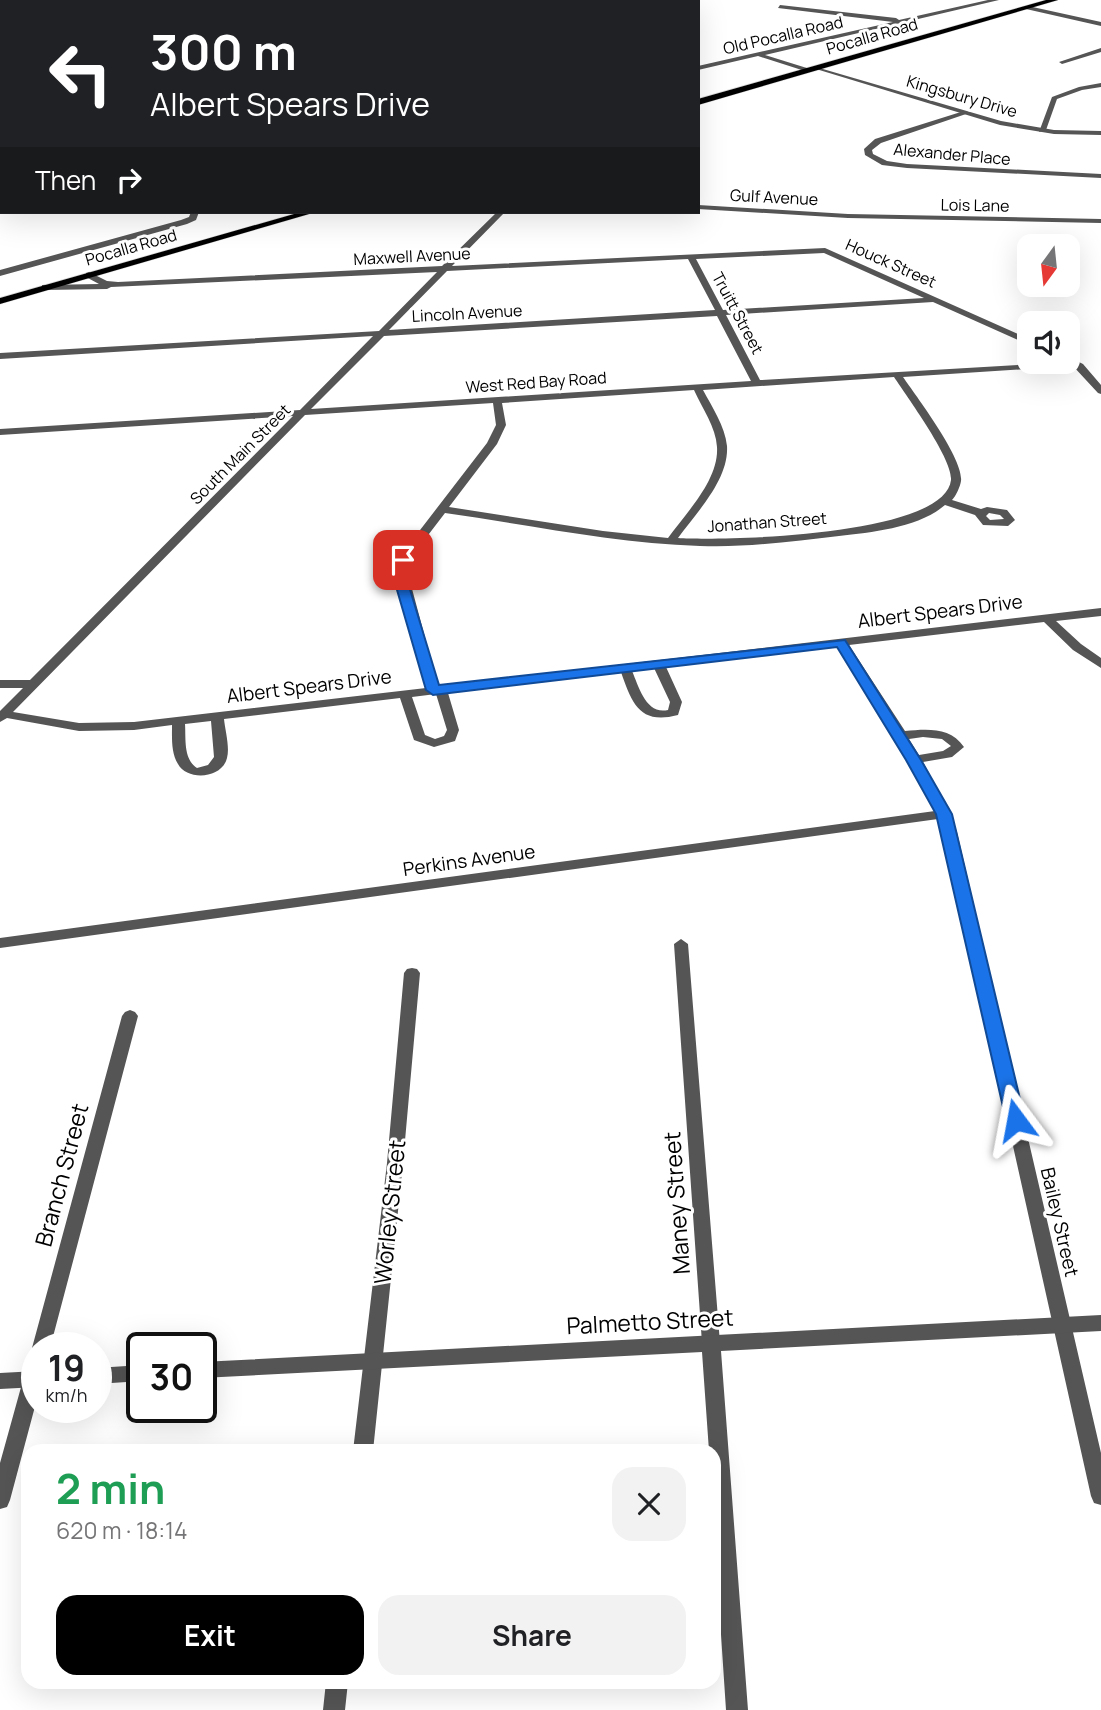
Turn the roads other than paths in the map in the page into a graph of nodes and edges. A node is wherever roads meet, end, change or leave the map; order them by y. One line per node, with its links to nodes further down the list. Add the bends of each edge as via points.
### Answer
1 (956, 0): 4 (street)
2 (996, 0): 4 (street, Old Pocalla Road)
3 (1054, 0): 6 (main road, Pocalla Road)
4 (981, 4): 7 (street, Old Pocalla Road)
5 (780, 7): 7 (street)
6 (1028, 8): 8 (street); 13 (main road, Pocalla Road)
7 (904, 22): 10 (street, Old Pocalla Road)
8 (1101, 24)
9 (1101, 50): 11 (street)
10 (759, 54): 12 (street, Old Pocalla Road); 14 (street)
11 (1062, 62)
12 (700, 68)
13 (818, 68): 14 (main road, Pocalla Road); 17 (street, Kingsbury Drive)
14 (808, 70): 16 (main road, Pocalla Road)
15 (1101, 85): 18 (street, via 1054,99)
16 (700, 101)
17 (964, 113): 18 (street, Kingsbury Drive); 20 (street, Alexander Place, via 878,141 868,149 869,155 907,166)
18 (1042, 131): 19 (street, Kingsbury Drive)
19 (1101, 133)
20 (1101, 176)
21 (700, 207): 25 (street, Gulf Avenue)
22 (194, 214): 29 (street, via 184,222)
23 (304, 214): 30 (main road, Pocalla Road)
24 (499, 214): 28 (street, South Main Street)
25 (848, 216): 26 (street, Lois Lane)
26 (1101, 221)
27 (691, 257): 28 (street, Maxwell Avenue); 34 (street, Houck Street, via 825,250); 36 (street, Truitt Street)
28 (444, 268): 31 (street, Maxwell Avenue); 37 (street, South Main Street)
29 (0, 273)
30 (94, 273): 31 (street, Maxwell Avenue); 32 (street, Maxwell Avenue); 33 (main road, Pocalla Road)
31 (134, 284): 32 (street, Maxwell Avenue)
32 (118, 285): 33 (street)
33 (45, 287): 35 (main road, Pocalla Road)
34 (936, 300): 36 (street, Lincoln Avenue); 38 (street, Houck Street)
35 (0, 301)
36 (720, 313): 37 (street, Lincoln Avenue); 43 (street, Truitt Street)
37 (381, 334): 39 (street, Lincoln Avenue); 47 (street, South Main Street)
38 (1017, 337)
39 (0, 356)
40 (1017, 365): 42 (street, West Red Bay Road)
41 (1080, 370): 45 (street)
42 (896, 374): 43 (street, West Red Bay Road); 49 (street, via 953,465 956,481)
43 (757, 383): 44 (street, West Red Bay Road)
44 (698, 387): 46 (street, West Red Bay Road); 52 (street, via 721,440 721,462)
45 (1101, 391)
46 (497, 400): 47 (street, West Red Bay Road); 50 (street, via 499,431)
47 (303, 412): 48 (street, West Red Bay Road); 60 (street, South Main Street)
48 (0, 432)
49 (943, 501): 51 (street); 52 (street, Jonathan Street, via 914,518 871,530 714,543)
50 (442, 509): 52 (street, Jonathan Street); 61 (street, via 403,560 401,570)
51 (981, 513)
52 (671, 541)
53 (1101, 612): 54 (street, Albert Spears Drive)
54 (1046, 618): 55 (street, Albert Spears Drive); 57 (street)
55 (841, 642): 56 (street, Albert Spears Drive); 66 (street, Bailey Street)
56 (659, 664): 58 (street, Albert Spears Drive); 58 (street, via 676,702 669,714 642,708)
57 (1101, 664)
58 (625, 668): 61 (street, Albert Spears Drive)
59 (0, 684): 60 (street)
60 (34, 684): 63 (street, South Main Street)
61 (437, 690): 62 (street, Albert Spears Drive); 62 (street, Albert Spears Drive, via 453,730 450,738 433,743 419,737)
62 (405, 694): 64 (street, Albert Spears Drive)
63 (2, 716): 65 (street, Albert Spears Drive, via 79,727)
64 (217, 716): 65 (street, Albert Spears Drive); 65 (street, Albert Spears Drive, via 221,757 214,768 198,772 182,761)
65 (178, 721)
66 (899, 736): 67 (street, Bailey Street); 67 (street, via 943,735 958,747 947,754)
67 (914, 760): 68 (street, Bailey Street)
68 (944, 814): 69 (street, Perkins Avenue); 74 (street, Bailey Street)
69 (0, 943)
70 (681, 944): 76 (street, Maney Street)
71 (412, 973): 77 (street, Worley Street)
72 (130, 1016): 75 (street, Branch Street)
73 (1101, 1323): 74 (street, Palmetto Street)
74 (1062, 1325): 76 (street, Palmetto Street); 85 (street, Bailey Street)
75 (45, 1332)
76 (711, 1343): 77 (street, Palmetto Street); 83 (street, Maney Street)
77 (373, 1361): 78 (street, Palmetto Street); 82 (street, Worley Street)
78 (217, 1369)
79 (21, 1376): 80 (street)
80 (0, 1381)
81 (21, 1423): 86 (street)
82 (364, 1444)
83 (718, 1444)
84 (721, 1484): 89 (street, Maney Street)
85 (1101, 1496)
86 (0, 1500)
87 (336, 1689): 88 (street)
88 (334, 1710)
89 (737, 1710)

